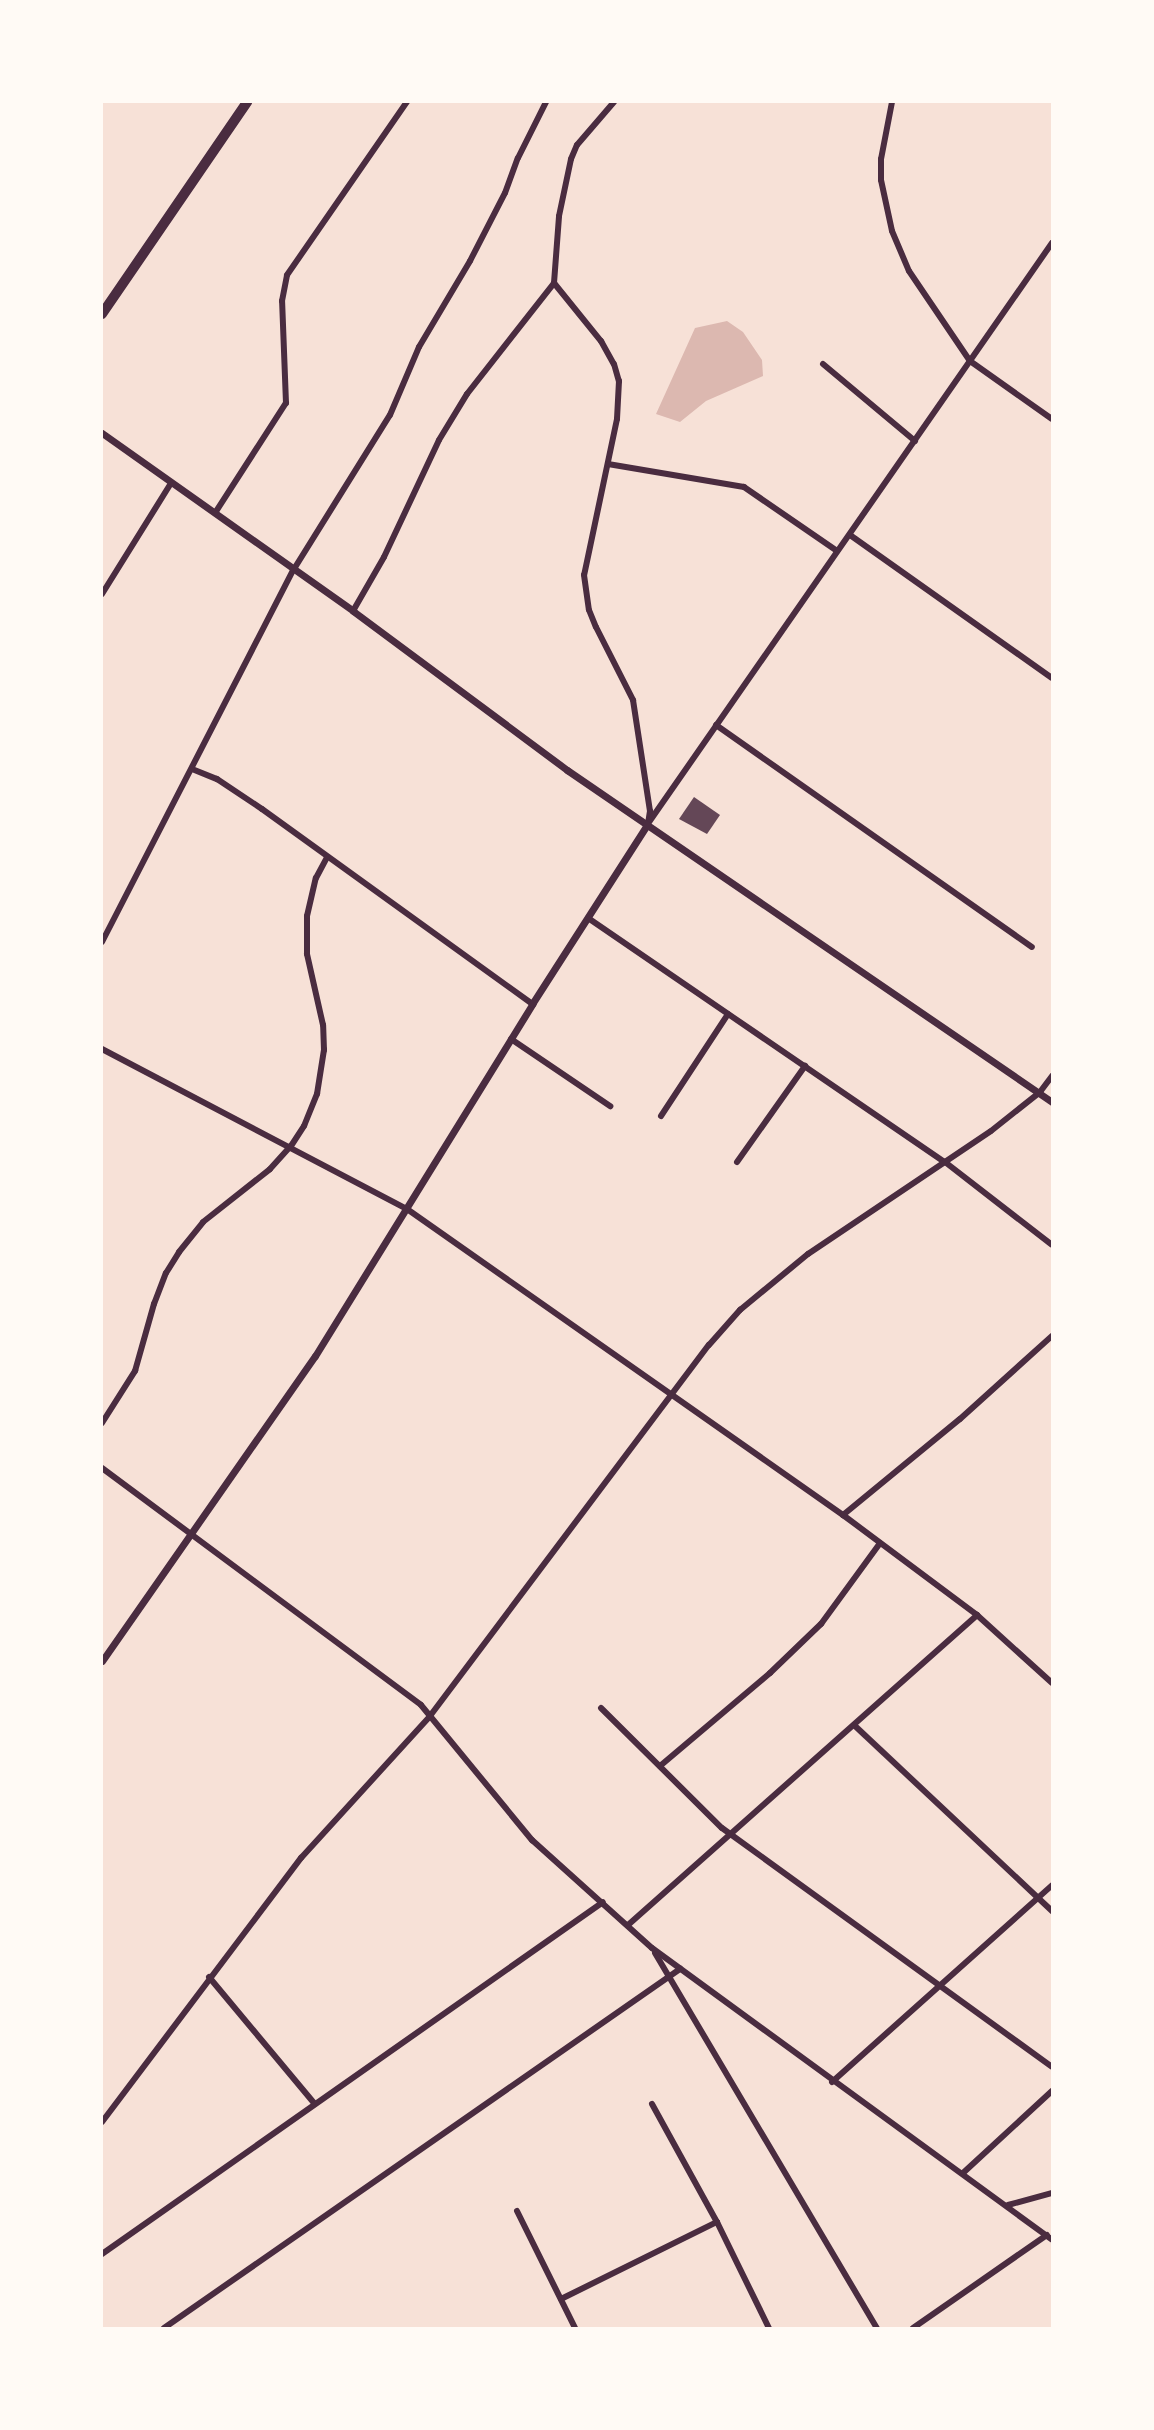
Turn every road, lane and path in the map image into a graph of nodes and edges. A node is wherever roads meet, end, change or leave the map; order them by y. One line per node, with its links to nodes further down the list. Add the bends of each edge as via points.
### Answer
1 (247, 102): 8 (main road)
2 (407, 102): 16 (street, via 287,275 282,301 286,403)
3 (546, 102): 19 (street, via 495,213 419,347 390,415)
4 (614, 102): 7 (street, via 577,145 571,159 559,216)
5 (892, 102): 9 (street, via 881,159 891,231 909,271)
6 (1052, 243): 9 (street)
7 (554, 283): 14 (street, via 614,364 620,402); 21 (street, via 467,394)
8 (102, 314)
9 (970, 361): 11 (street); 13 (street)
10 (823, 364): 13 (street)
11 (1052, 419)
12 (102, 433): 15 (street)
13 (915, 441): 17 (street)
14 (608, 464): 18 (street, via 744,486); 25 (street, via 590,538 585,584 596,627 633,700 650,811)
15 (171, 483): 16 (street); 20 (street)
16 (215, 513): 19 (street)
17 (850, 535): 18 (street); 22 (street)
18 (837, 551): 23 (street)
19 (294, 569): 21 (street); 24 (street)
20 (102, 594)
21 (353, 611): 25 (street)
22 (1052, 678)
23 (716, 725): 25 (street); 29 (street)
24 (192, 769): 26 (street, via 240,794); 28 (street)
25 (647, 825): 27 (street); 36 (street)
26 (327, 857): 30 (street); 40 (street, via 316,878 307,916 307,954 321,1006 324,1050 317,1094)
27 (589, 918): 30 (street); 31 (street)
28 (102, 942)
29 (1032, 947)
30 (532, 1004): 32 (street)
31 (728, 1014): 34 (street); 39 (street)
32 (511, 1039): 38 (street); 43 (street)
33 (102, 1049): 40 (street)
34 (805, 1066): 41 (street); 42 (street)
35 (1052, 1076): 36 (street)
36 (1040, 1092): 37 (street); 42 (street)
37 (1052, 1102)
38 (610, 1106)
39 (661, 1116)
40 (291, 1146): 43 (street); 47 (street, via 270,1169 202,1222 178,1252 154,1304 135,1371)
41 (737, 1162)
42 (945, 1162): 44 (street); 46 (street, via 768,1284 709,1345)
43 (407, 1209): 46 (street); 50 (street, via 315,1356)
44 (1052, 1245)
45 (1052, 1336): 49 (street)
46 (670, 1395): 49 (street); 56 (street)
47 (102, 1423)
48 (102, 1468): 50 (street)
49 (843, 1515): 51 (street)
50 (191, 1535): 53 (street); 56 (street)
51 (880, 1543): 52 (street); 58 (street, via 821,1624)
52 (977, 1615): 54 (street); 57 (street)
53 (102, 1661)
54 (1052, 1684)
55 (601, 1709): 58 (street)
56 (430, 1716): 62 (street, via 524,1831); 68 (street, via 301,1858)
57 (854, 1726): 59 (street); 61 (street)
58 (660, 1766): 59 (street)
59 (731, 1833): 64 (street); 69 (street)
60 (1052, 1885): 61 (street)
61 (1039, 1898): 63 (street); 69 (street)
62 (603, 1902): 64 (street); 73 (street)
63 (1052, 1911)
64 (628, 1926): 65 (street)
65 (652, 1948): 66 (street); 67 (street)
66 (680, 1969): 67 (street); 71 (street)
67 (669, 1976): 84 (street); 87 (street)
68 (209, 1977): 73 (street); 75 (street)
69 (939, 1984): 70 (street); 71 (street)
70 (1052, 2067)
71 (832, 2082): 76 (street)
72 (1052, 2091): 76 (street)
73 (315, 2104): 82 (street)
74 (652, 2104): 80 (street)
75 (102, 2122)
76 (964, 2174): 78 (street)
77 (1052, 2193): 78 (street)
78 (1008, 2205): 81 (street)
79 (517, 2211): 83 (street)
80 (717, 2222): 83 (street); 86 (street)
81 (1050, 2238): 88 (street)
82 (102, 2254)
83 (561, 2299): 85 (street)
84 (164, 2329)
85 (576, 2329)
86 (769, 2329)
87 (877, 2329)
88 (913, 2329)

